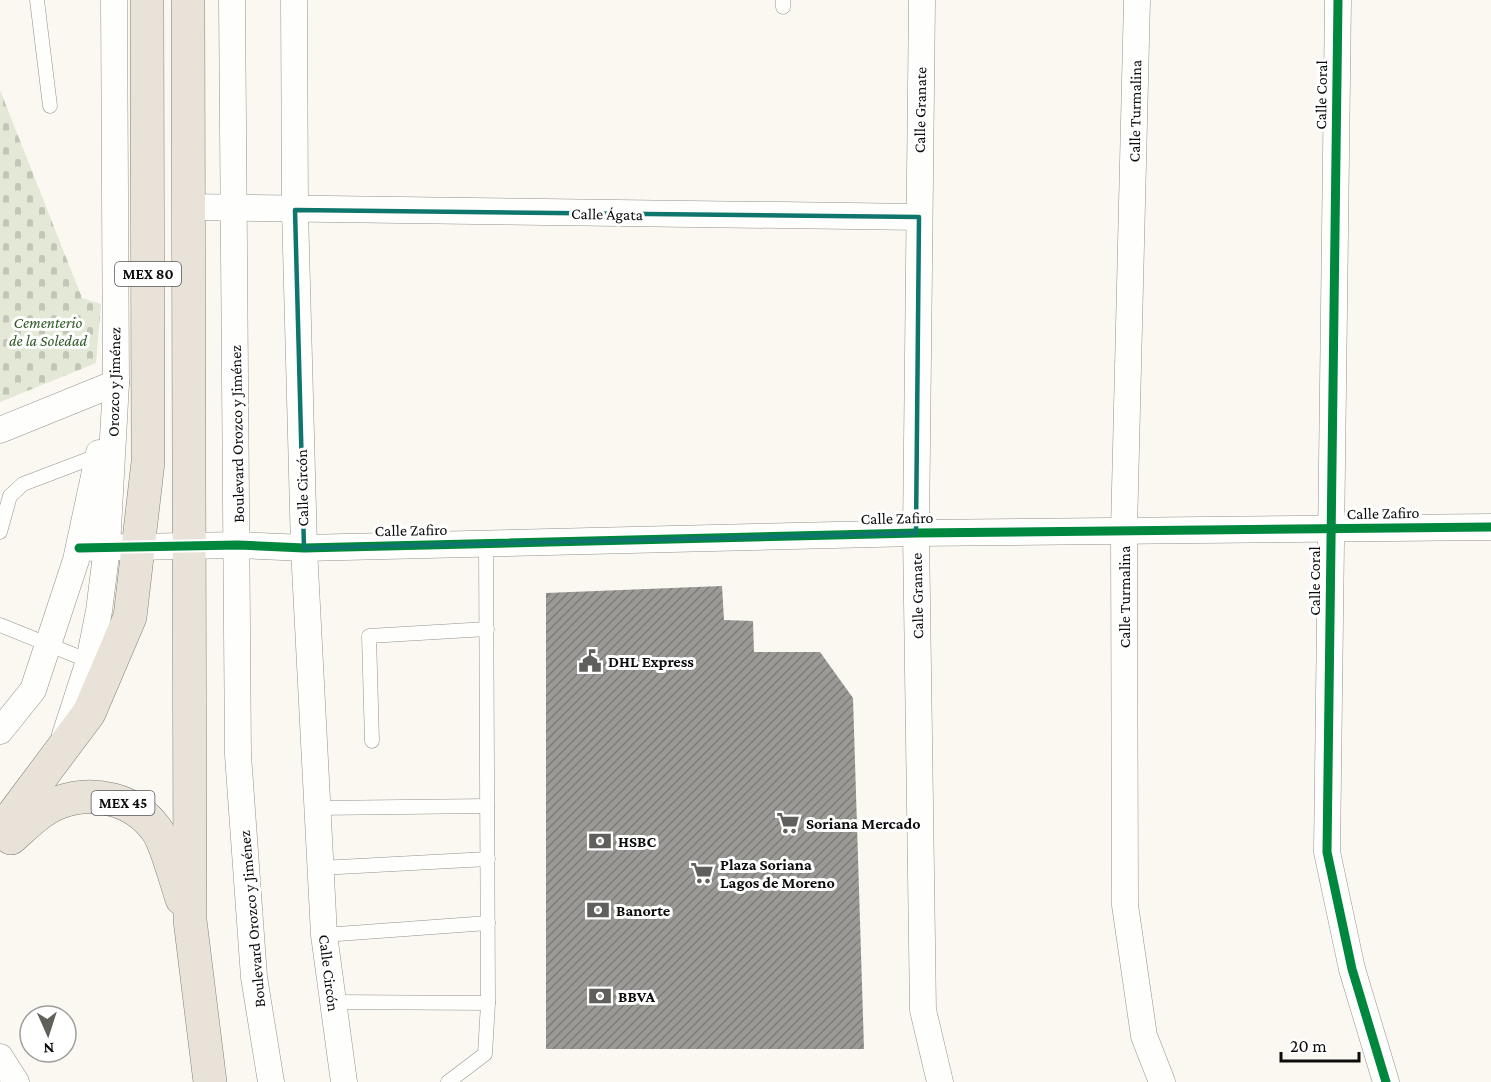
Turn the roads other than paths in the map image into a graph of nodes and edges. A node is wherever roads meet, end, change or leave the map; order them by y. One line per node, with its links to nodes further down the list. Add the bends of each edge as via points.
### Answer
1 (37, 0): 10 (lane)
2 (114, 0): 15 (street, Orozco y Jiménez)
3 (147, 0): 26 (highway, Orozco y Jiménez / MEX 80, via 148,462)
4 (188, 0): 11 (highway, MEX 80)
5 (232, 0): 12 (street, Boulevard Orozco y Jiménez)
6 (294, 0): 13 (street, Calle Circón)
7 (922, 0): 14 (street, Calle Granate)
8 (1137, 0): 20 (street, Calle Turmalina)
9 (1338, 0): 19 (street, Calle Coral)
10 (50, 106)
11 (188, 207): 12 (street, Calle Ágata); 25 (highway, MEX 80)
12 (234, 207): 13 (street, Calle Ágata); 24 (street, Boulevard Orozco y Jiménez)
13 (295, 210): 14 (street, Calle Ágata); 28 (street, Calle Circón)
14 (919, 217): 22 (street, Calle Granate)
15 (116, 383): 16 (street); 17 (street, Orozco y Jiménez)
16 (0, 430)
17 (106, 454): 21 (lane, via 23,484 10,496); 26 (street, Orozco y Jiménez); 27 (street)
18 (1491, 526): 19 (street, Calle Zafiro)
19 (1329, 528): 20 (street, Calle Zafiro); 55 (street, Calle Coral, via 1327,852 1352,969)
20 (1124, 530): 22 (street, Calle Zafiro); 54 (street, Calle Turmalina, via 1125,905 1144,1036)
21 (0, 532)
22 (916, 532): 23 (street, Calle Zafiro); 53 (street, Calle Granate, via 923,1010)
23 (486, 543): 28 (street, Calle Zafiro); 30 (lane)
24 (238, 544): 25 (street, Calle Zafiro); 28 (street, Calle Zafiro); 50 (street, Boulevard Orozco y Jiménez, via 238,755 254,977)
25 (188, 546): 26 (street, Calle Zafiro); 42 (highway, MEX 80)
26 (123, 547): 27 (street, Calle Zafiro); 32 (street, Orozco y Jiménez, via 99,611); 35 (highway, MEX 80, via 130,617 89,713)
27 (79, 548): 31 (street)
28 (304, 548): 37 (street, Calle Circón)
29 (0, 625): 31 (lane)
30 (487, 629): 34 (lane, via 369,636); 36 (lane)
31 (47, 646): 32 (lane); 33 (street, via 33,690)
32 (89, 662): 35 (street, Orozco y Jiménez)
33 (0, 731)
34 (372, 741)
35 (58, 757): 38 (highway, MEX 80)
36 (487, 806): 37 (lane); 40 (lane)
37 (317, 808): 41 (street, Calle Circón)
38 (0, 832)
39 (0, 847): 42 (highway, MEX 45, via 59,802 89,796 116,799 138,811 157,830)
40 (488, 859): 41 (lane); 43 (lane)
41 (320, 868): 44 (street, Calle Circón)
42 (190, 920): 49 (highway, MEX 45)
43 (488, 923): 44 (lane); 46 (lane)
44 (324, 935): 45 (street, Calle Circón)
45 (333, 1002): 46 (lane); 51 (street, Calle Circón)
46 (488, 1003): 52 (lane, via 485,1054)
47 (0, 1057): 48 (street)
48 (16, 1082)
49 (210, 1082)
50 (270, 1082)
51 (344, 1082)
52 (448, 1082)
53 (940, 1082)
54 (1162, 1082)
55 (1386, 1082)

